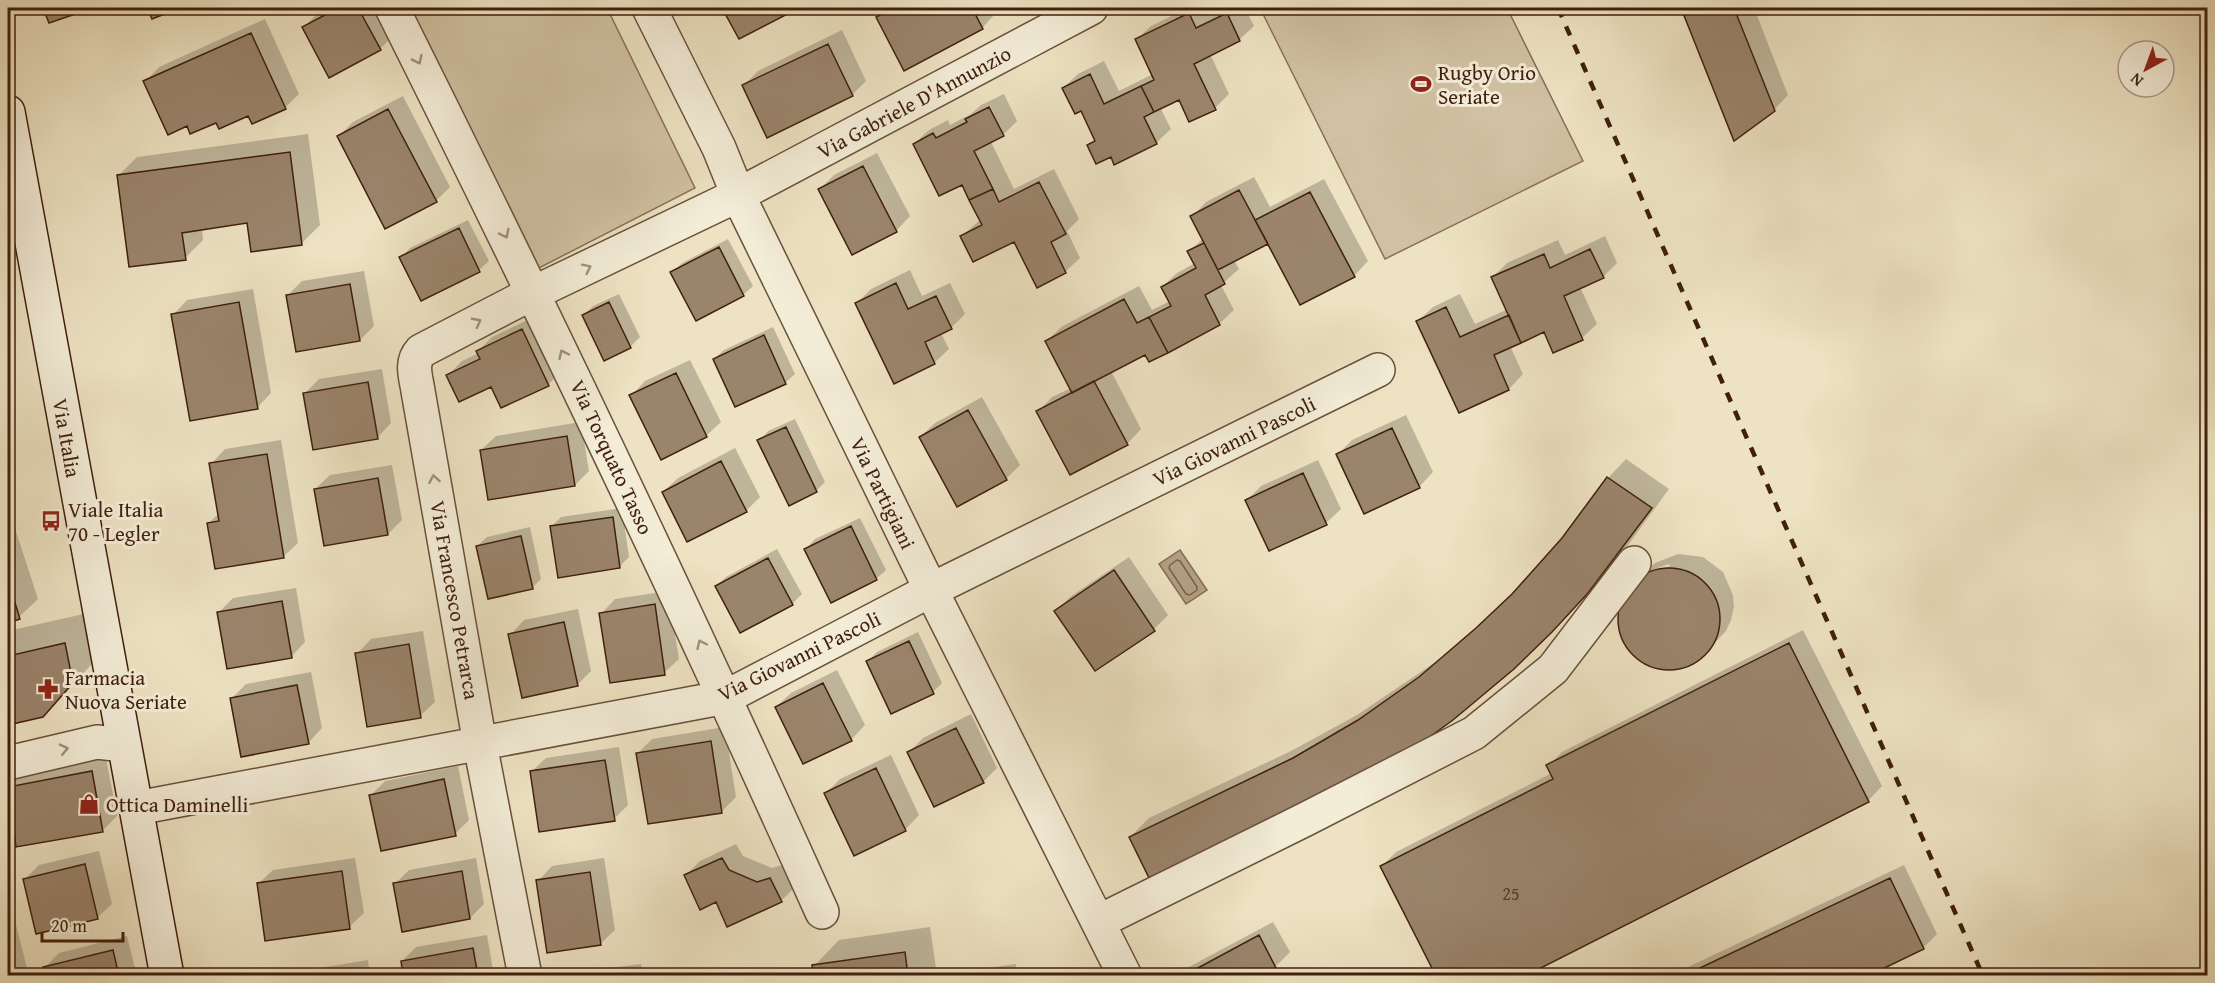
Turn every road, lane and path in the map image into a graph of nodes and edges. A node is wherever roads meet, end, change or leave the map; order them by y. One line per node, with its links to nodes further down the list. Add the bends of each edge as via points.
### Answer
1 (392, 8): 6 (street, Via Torquato Tasso, one-way to 6)
2 (649, 8): 5 (street, Via Partigiani, via 720,148)
3 (1090, 8): 5 (street, Via Gabriele D'Annunzio)
4 (9, 126): 12 (street, Via Italia)
5 (738, 195): 6 (street, Via Gabriele D'Annunzio, one-way to 5); 9 (street, Via Partigiani)
6 (534, 293): 10 (street, Via Torquato Tasso, one-way to 6); 11 (street, Via Francesco Petrarca, one-way to 6, via 414,364 421,351)
7 (1378, 370): 9 (street, Via Giovanni Pascoli)
8 (1634, 563): 16 (street, via 1553,669 1474,733)
9 (931, 590): 10 (street, Via Giovanni Pascoli); 16 (street, Via Partigiani)
10 (726, 697): 11 (street, Via Giovanni Pascoli); 15 (street, Via Torquato Tasso)
11 (480, 744): 14 (street, Via Giovanni Pascoli); 18 (street, Via Francesco Petrarca)
12 (124, 745): 13 (street, one-way to 12, via 97,742); 14 (street, Via Italia)
13 (8, 763)
14 (137, 808): 17 (street, Via Italia)
15 (822, 912)
16 (1098, 922): 19 (street, Via Partigiani)
17 (167, 975)
18 (525, 975)
19 (1125, 975)

